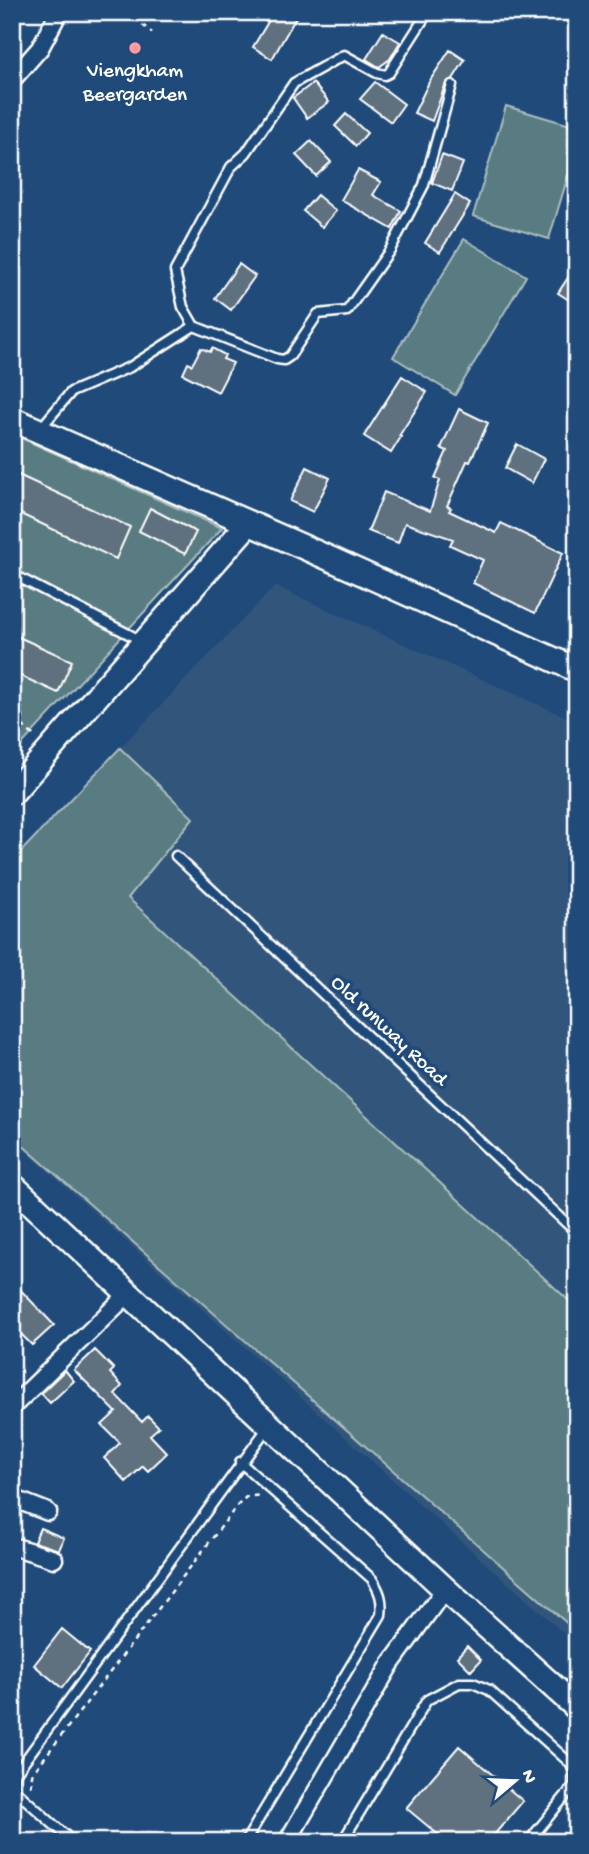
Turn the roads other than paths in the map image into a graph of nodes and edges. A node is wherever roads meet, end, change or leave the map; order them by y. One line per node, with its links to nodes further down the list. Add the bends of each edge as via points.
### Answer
1 (59, 12): 3 (street, via 40,48)
2 (428, 12): 5 (lane, via 389,73 377,73 344,55 294,83 246,153 231,167 175,271 183,307)
3 (12, 80)
4 (452, 85): 5 (lane, via 424,185 390,250 347,311 318,314 284,360)
5 (194, 327): 7 (lane, via 130,367 71,392)
6 (12, 419): 7 (street)
7 (38, 431): 8 (street)
8 (248, 524): 10 (street); 11 (street)
9 (12, 575): 10 (lane)
10 (145, 642): 12 (street)
11 (577, 670)
12 (12, 793)
13 (176, 856): 15 (lane, Old runway Road)
14 (12, 1185): 16 (street)
15 (577, 1233)
16 (128, 1294): 17 (street); 18 (street)
17 (12, 1407)
18 (270, 1424): 19 (lane); 24 (street)
19 (240, 1462): 26 (lane, via 15,1774 16,1791); 27 (lane, via 372,1580 383,1604 381,1615)
20 (12, 1498): 21 (street)
21 (48, 1512)
22 (12, 1546): 23 (street)
23 (54, 1559)
24 (445, 1589): 25 (street); 28 (street, via 390,1665)
25 (577, 1708)
26 (73, 1842)
27 (245, 1842)
28 (287, 1842)
29 (342, 1842): 30 (lane, via 427,1700 459,1683 489,1690 574,1771 576,1783)
30 (528, 1842)

